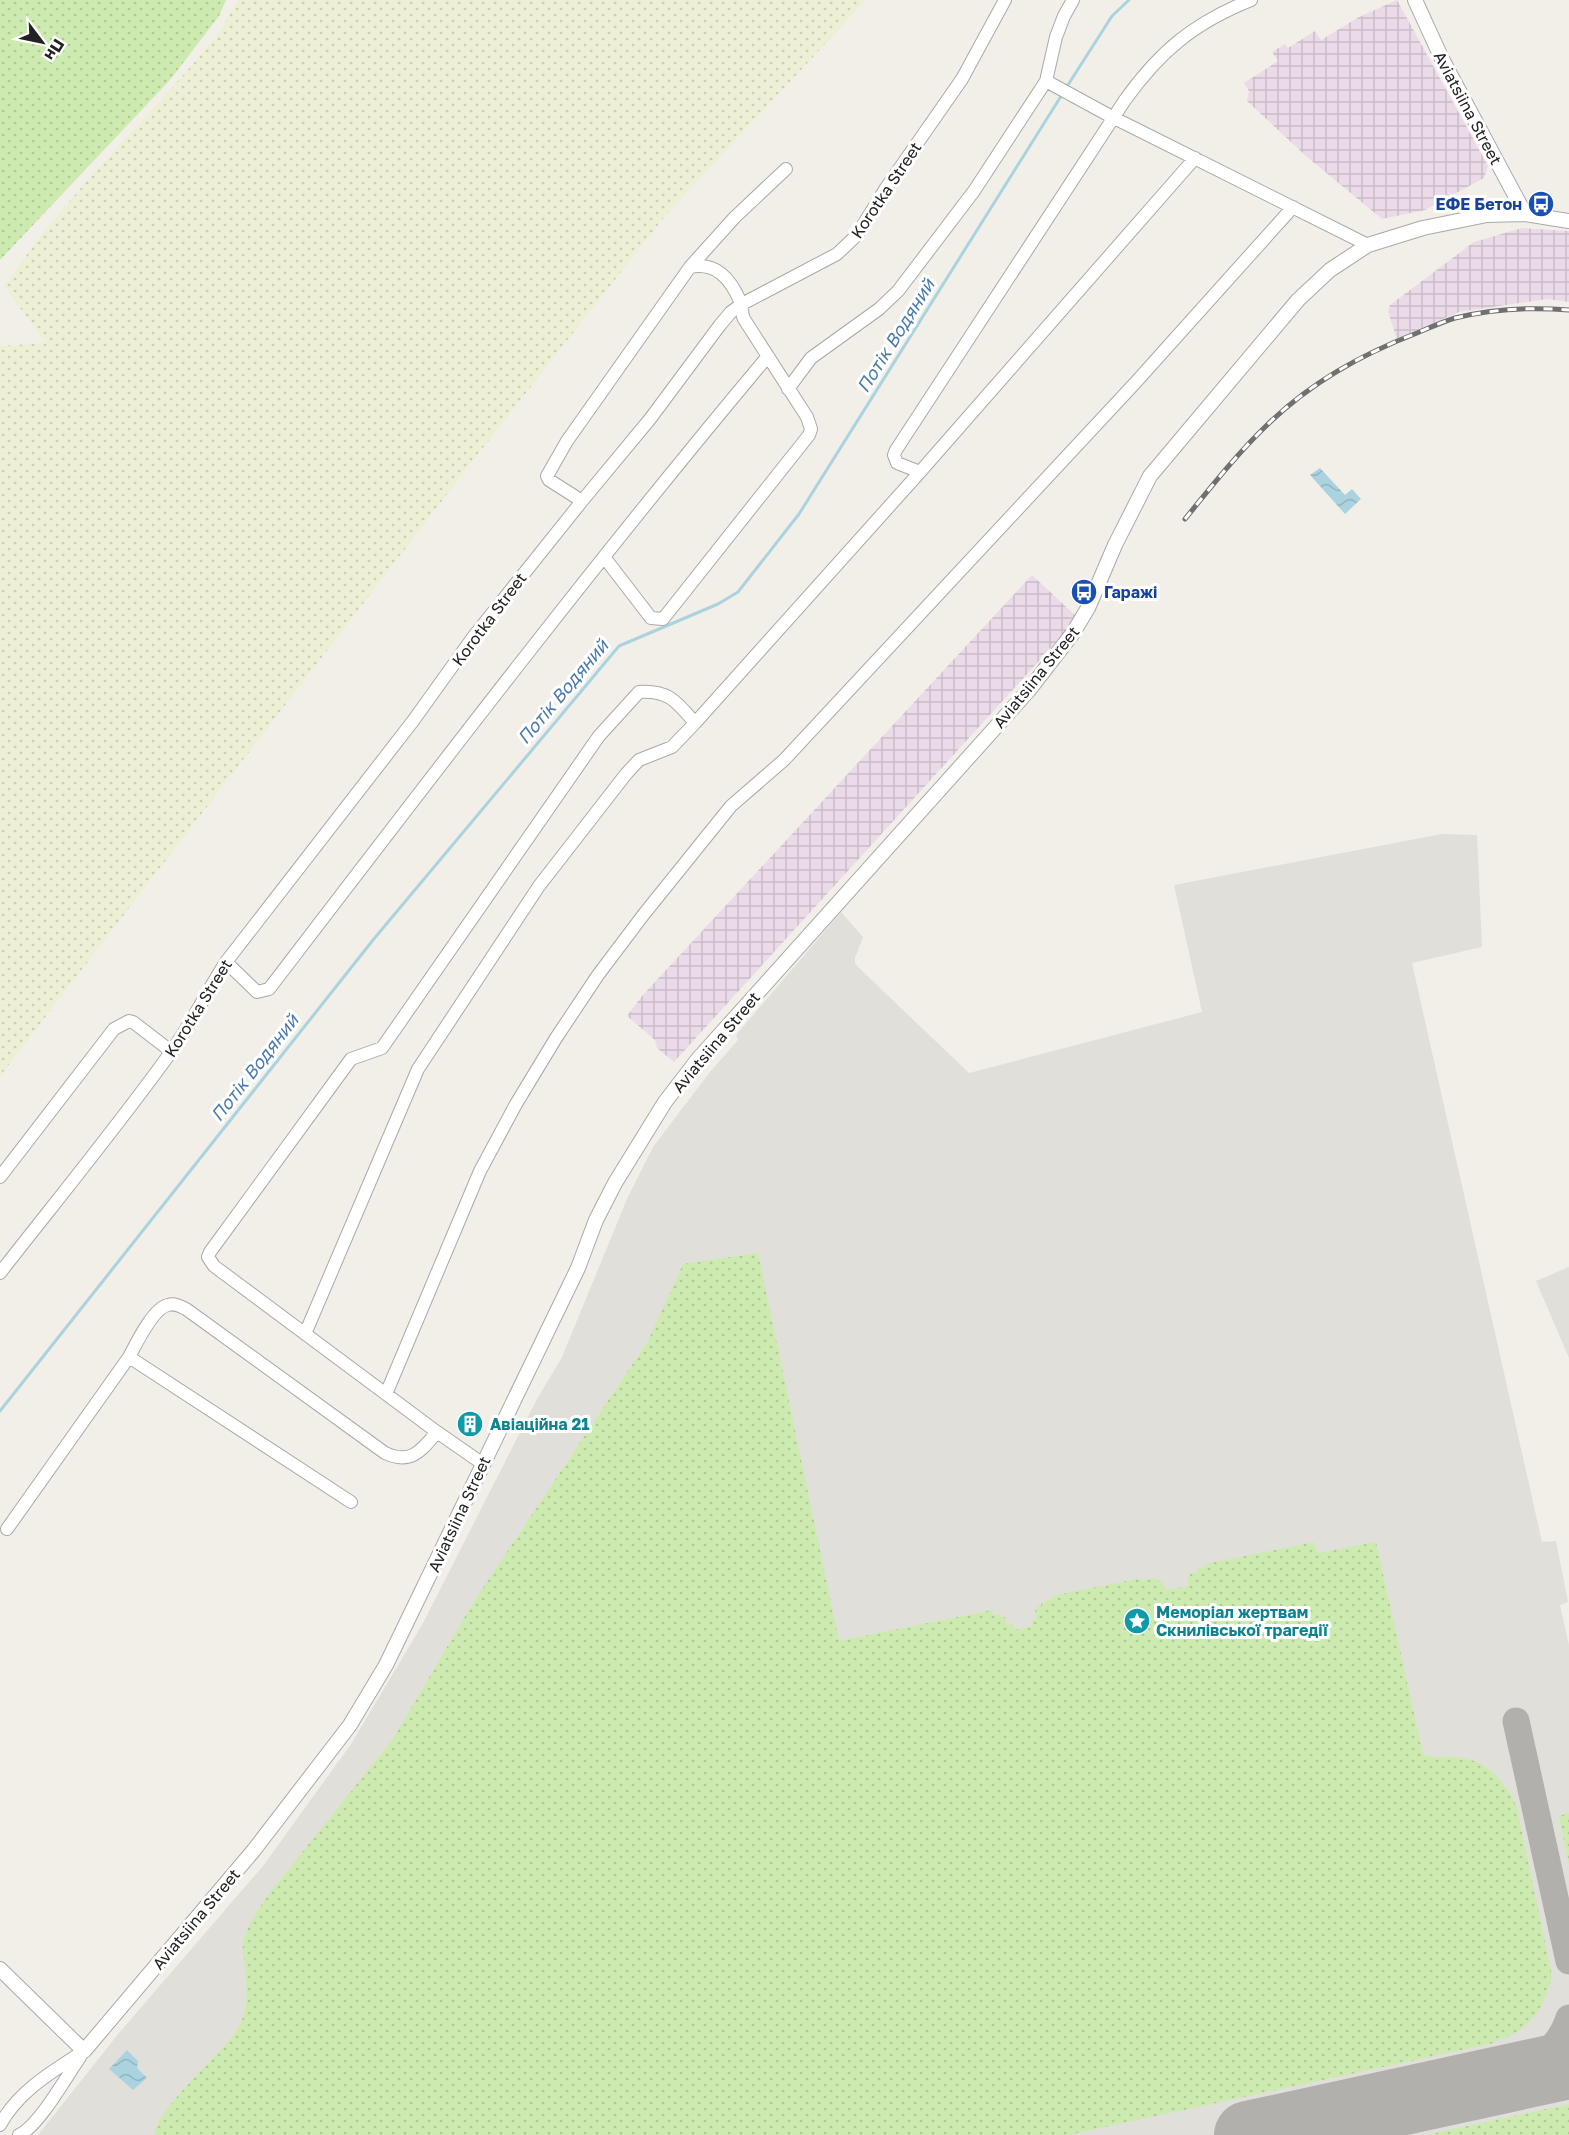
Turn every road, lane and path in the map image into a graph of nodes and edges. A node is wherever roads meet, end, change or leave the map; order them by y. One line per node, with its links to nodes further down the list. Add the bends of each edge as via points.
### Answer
1 (1005, 0): 14 (street, Korotka Street, via 962,79 857,235 837,254)
2 (1073, 0): 5 (street, via 1056,37)
3 (1251, 0): 6 (street, via 1219,13 1175,44 1137,82)
4 (1415, 0): 10 (street, Aviatsiina Street, via 1442,60)
5 (1046, 81): 6 (street); 16 (street, via 974,190 898,291 811,358)
6 (1112, 117): 7 (street); 17 (street, via 896,450 897,463)
7 (1195, 158): 9 (street); 17 (street)
8 (786, 170): 13 (street, via 735,217)
9 (1293, 207): 12 (street); 27 (street, via 1128,391 784,760 731,806 644,914 555,1038 480,1171)
10 (1525, 214): 11 (street, Aviatsiina Street); 12 (street, Aviatsiina Street, via 1487,215 1423,228)
11 (1569, 220)
12 (1368, 245): 29 (street, Aviatsiina Street, via 1330,270 1298,300 1150,476 1088,608 1057,656 717,1037 666,1102 610,1192 578,1268)
13 (690, 267): 14 (street, via 711,266 721,273); 18 (street, via 548,474 549,480)
14 (742, 304): 15 (street, via 742,314); 18 (street, Korotka Street, via 720,325)
15 (768, 356): 16 (street); 19 (street)
16 (788, 389): 19 (street, via 810,423 809,435 663,619 651,618)
17 (920, 472): 20 (street)
18 (582, 501): 21 (street, Korotka Street)
19 (604, 557): 21 (street, via 269,989 256,992)
20 (695, 723): 25 (street, via 672,747 639,760 626,774 539,886 418,1069); 25 (street, via 671,697 656,691 639,692 618,713 382,1048 351,1059 210,1252 208,1257 214,1266)
21 (226, 962): 22 (street, Korotka Street)
22 (172, 1052): 23 (street, via 133,1022 114,1029); 24 (street, Korotka Street)
23 (0, 1177)
24 (0, 1274)
25 (305, 1334): 27 (street)
26 (129, 1357): 28 (street, via 161,1308 178,1305 396,1458 421,1452); 30 (street); 31 (street)
27 (386, 1394): 28 (street)
28 (437, 1432): 29 (street)
29 (483, 1464): 33 (street, Aviatsiina Street, via 386,1665 350,1725 254,1850)
30 (351, 1502)
31 (7, 1529)
32 (0, 1969): 33 (street)
33 (84, 2051): 34 (street, via 19,2098); 35 (street, via 36,2121)
34 (0, 2125)
35 (19, 2135)

